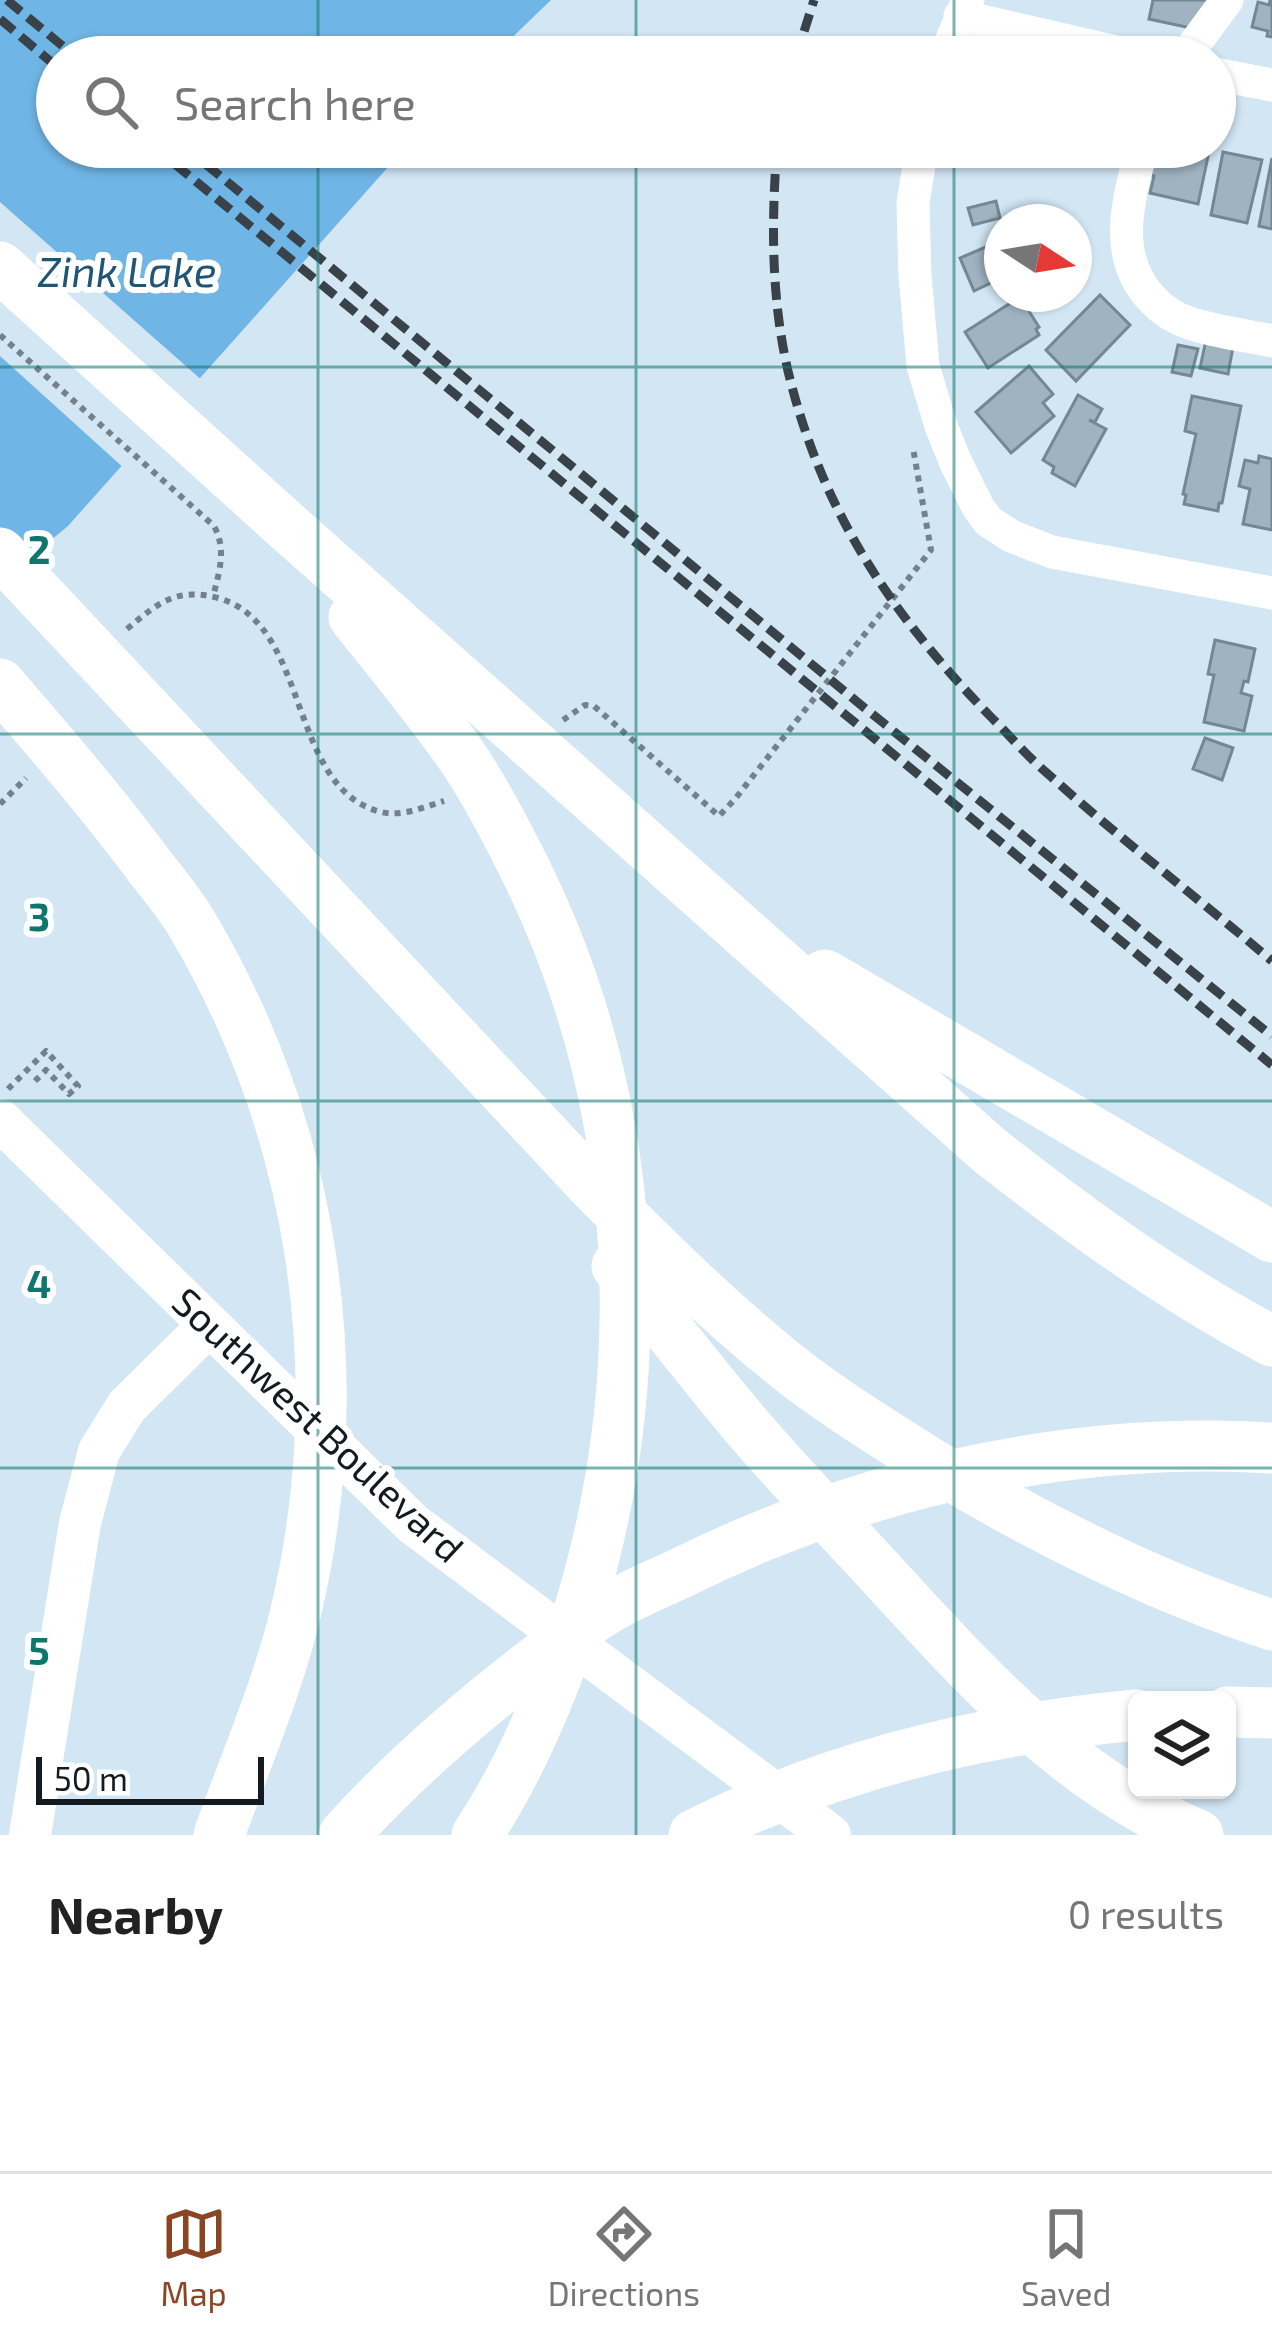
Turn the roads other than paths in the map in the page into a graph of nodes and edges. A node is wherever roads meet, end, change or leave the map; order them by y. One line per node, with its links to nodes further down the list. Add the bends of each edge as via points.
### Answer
1 (1227, 0): 5 (street)
2 (964, 8): 3 (street); 4 (street)
3 (953, 36)
4 (1063, 36)
5 (1200, 36)
6 (1236, 78): 7 (street)
7 (1272, 86)
8 (919, 168): 14 (street, via 913,203 923,366 956,463 988,521 1052,552)
9 (1137, 168): 11 (street, via 1125,226 1138,284 1189,323)
10 (0, 268): 12 (highway)
11 (1272, 341)
12 (281, 521): 17 (highway); 27 (highway, via 464,760 523,865 567,967 602,1084 626,1257 618,1437 563,1658)
13 (0, 553): 16 (highway)
14 (1272, 593)
15 (0, 684): 29 (highway, via 191,922 266,1078 308,1232 323,1366 318,1481 296,1612)
16 (304, 878): 23 (highway, via 652,1247 787,1366 1043,1529); 33 (highway, via 744,1423 932,1629 1065,1755 1113,1791)
17 (736, 924): 19 (highway); 21 (highway, via 990,1151 1142,1264)
18 (0, 1120): 20 (main road, Southwest Boulevard)
19 (1272, 1237)
20 (208, 1326): 28 (main road, via 127,1406 99,1451 80,1523); 32 (main road, Southwest Boulevard, via 413,1523)
21 (1272, 1341)
22 (1272, 1448): 30 (highway, via 1150,1446 1059,1455 975,1469 788,1524 598,1614 449,1730)
23 (1272, 1625)
24 (1236, 1712): 25 (highway)
25 (1272, 1713)
26 (1128, 1716): 31 (highway, via 922,1748 840,1772)
27 (482, 1828)
28 (31, 1835)
29 (218, 1835)
30 (344, 1835)
31 (694, 1835)
32 (830, 1835)
33 (1198, 1835)

